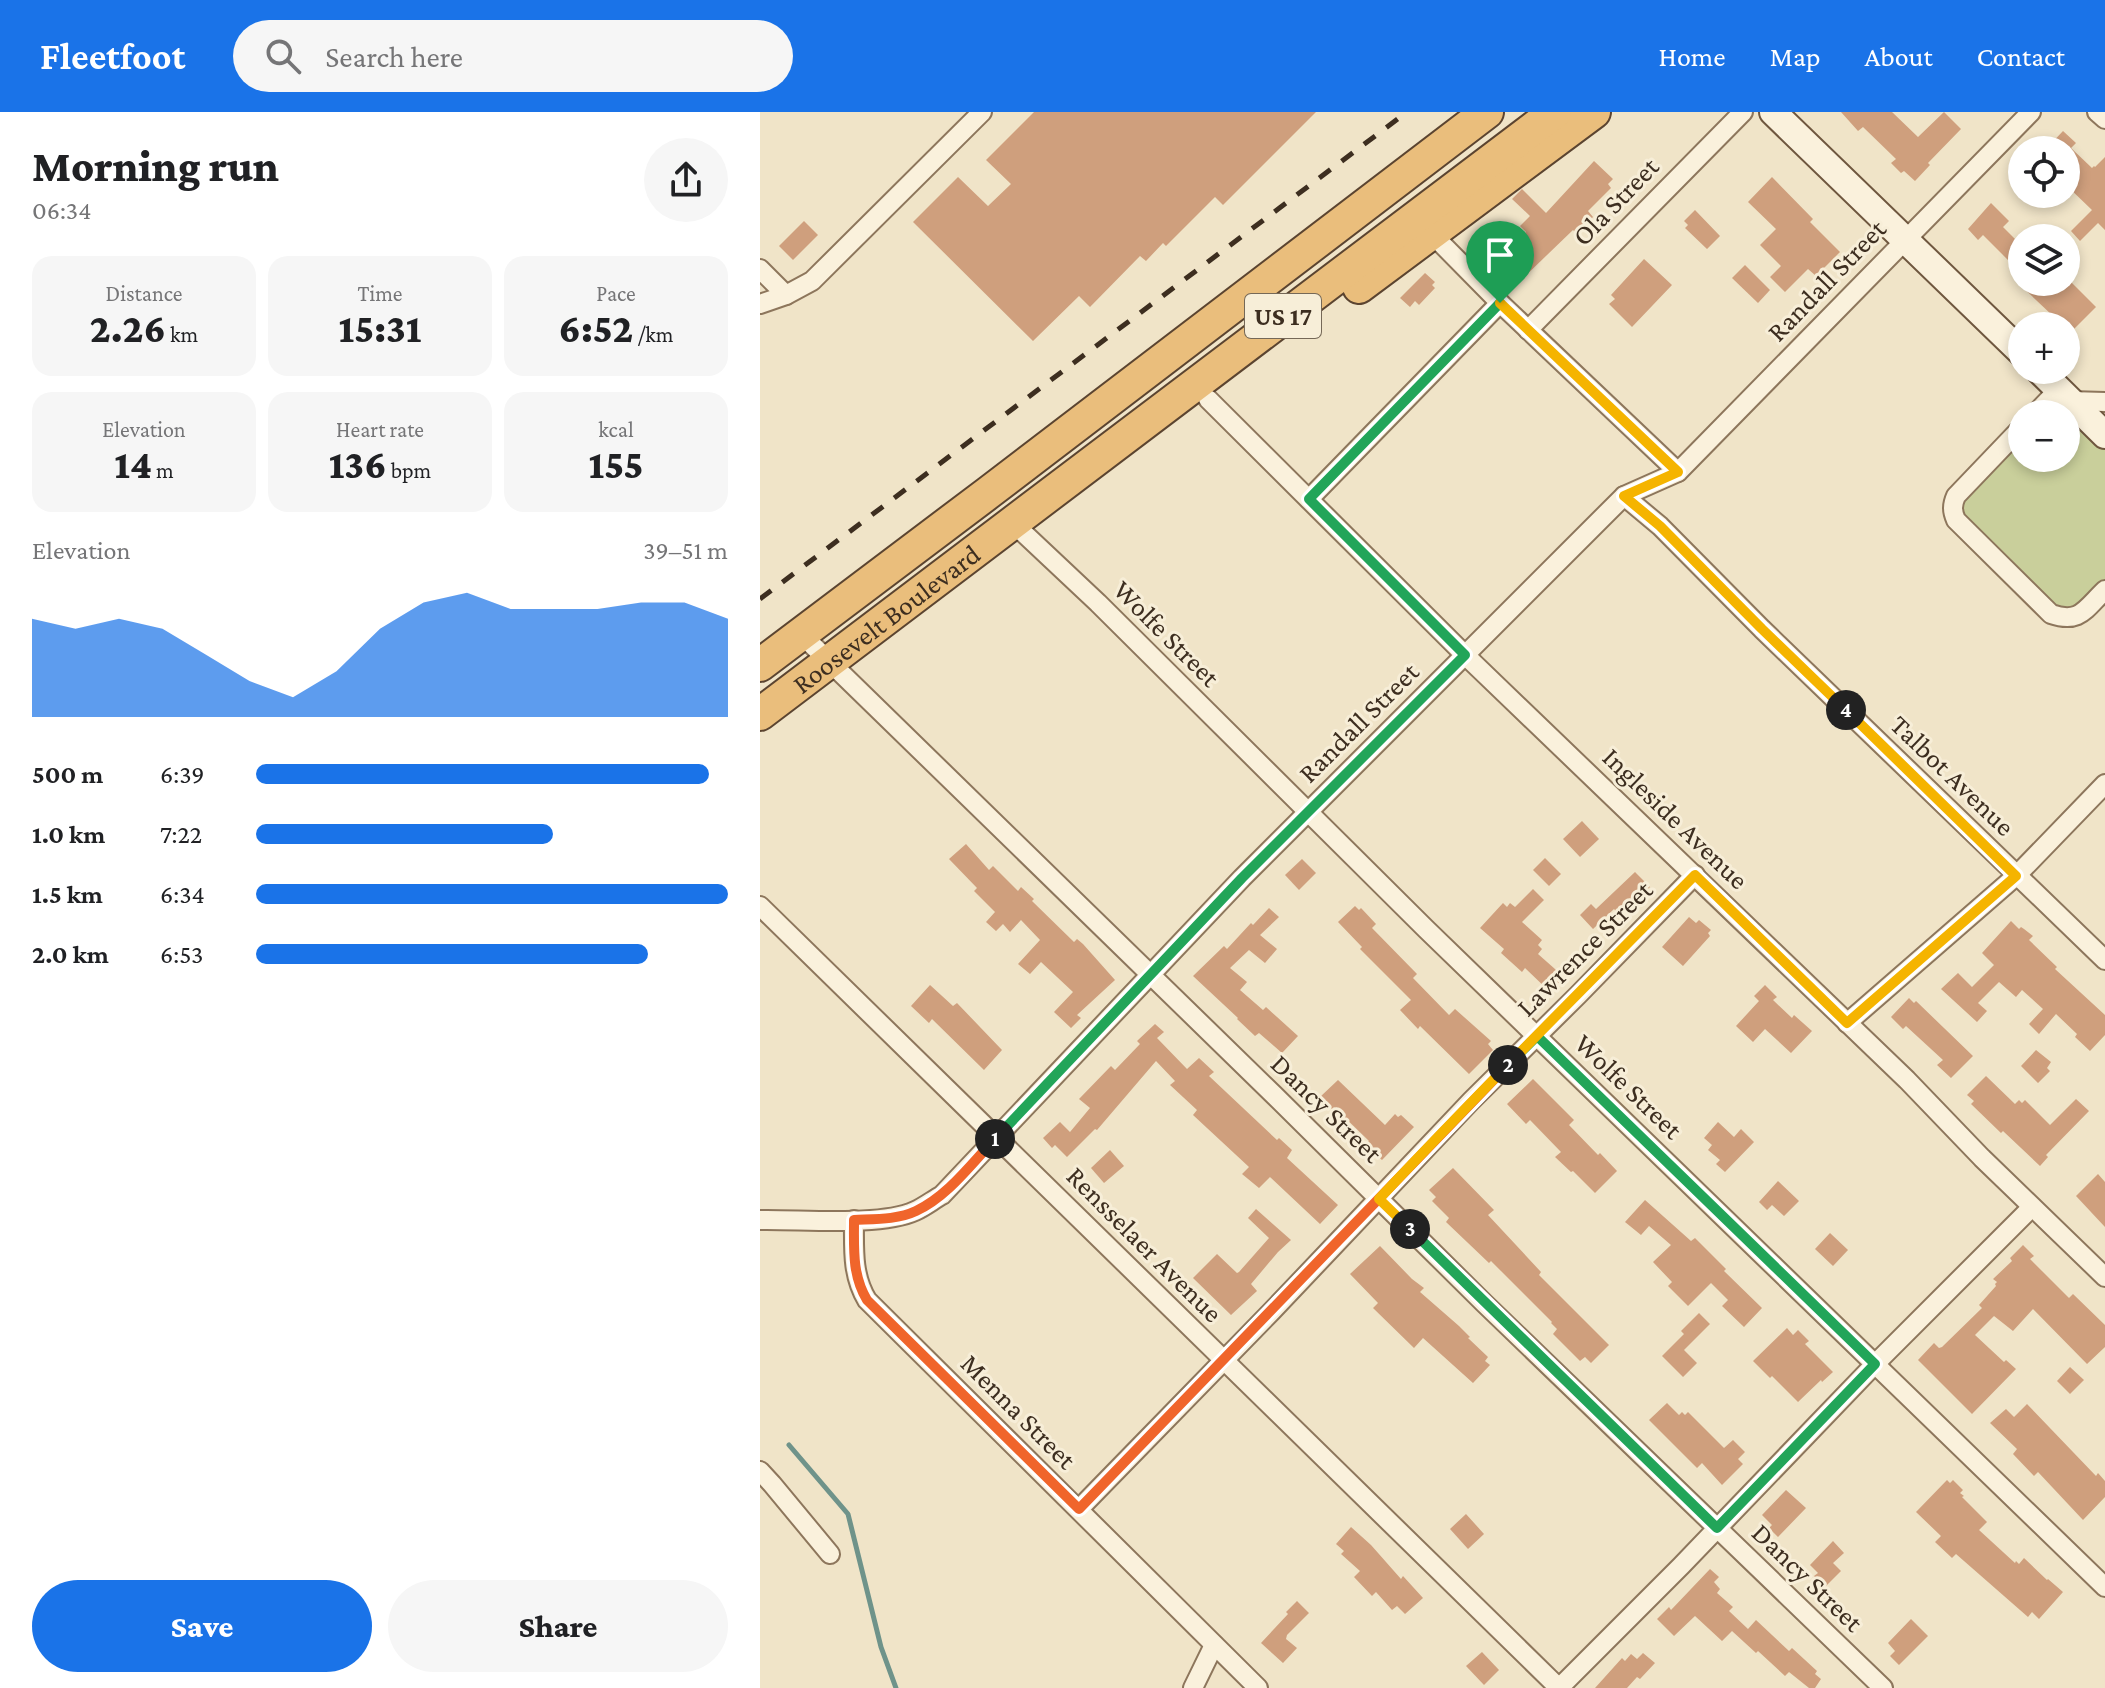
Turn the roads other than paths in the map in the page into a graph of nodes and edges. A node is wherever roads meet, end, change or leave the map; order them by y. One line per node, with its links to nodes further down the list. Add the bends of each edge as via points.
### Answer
1 (982, 112): 14 (street, via 812,281)
2 (1487, 112): 27 (highway)
3 (1518, 112): 27 (highway, US 17, via 1271,298)
4 (1555, 112): 30 (highway, US 17)
5 (1594, 112): 11 (highway)
6 (1743, 112): 17 (street, Ola Street)
7 (1773, 112): 12 (main road)
8 (2031, 112): 12 (street, Randall Street)
9 (2097, 112): 10 (street)
10 (2105, 119)
11 (1431, 233): 15 (street); 21 (highway)
12 (1904, 240): 18 (main road); 26 (street, Randall Street)
13 (760, 269): 14 (street)
14 (786, 295): 16 (street)
15 (1500, 303): 17 (street); 29 (street)
16 (760, 304)
17 (1528, 330): 26 (street)
18 (2008, 340)
19 (2052, 384): 20 (main road)
20 (2064, 396): 22 (street); 23 (street); 24 (main road)
21 (1208, 399): 29 (street, Ingleside Avenue); 30 (highway)
22 (2058, 400)
23 (2105, 402)
24 (2105, 435)
25 (2008, 442): 31 (street, via 1956,496 1956,520 2051,614 2077,617)
26 (1678, 472): 28 (street, Randall Street)
27 (988, 493): 32 (highway, Roosevelt Boulevard / US 17)
28 (1624, 496): 33 (street, Randall Street); 40 (street, Talbot Avenue)
29 (1309, 499): 33 (street, Ingleside Avenue)
30 (1013, 523): 34 (highway, Roosevelt Boulevard / US 17); 38 (street, Wolfe Street)
31 (2105, 590)
32 (801, 634): 34 (street, Dancy Street); 35 (highway, Roosevelt Boulevard / US 17)
33 (1465, 655): 38 (street, Randall Street); 39 (street, Ingleside Avenue)
34 (829, 662): 36 (highway, Roosevelt Boulevard / US 17); 43 (street, Dancy Street)
35 (760, 665)
36 (760, 714)
37 (2105, 784): 40 (street)
38 (1308, 812): 43 (street, Randall Street); 45 (street, Wolfe Street)
39 (1695, 875): 44 (street, Ingleside Avenue); 45 (street, Lawrence Street)
40 (2016, 876): 42 (street, Talbot Avenue); 44 (street)
41 (760, 906): 46 (street, Rensselaer Avenue)
42 (2105, 960)
43 (1149, 975): 46 (street, Randall Street); 47 (street, Dancy Street)
44 (1847, 1023): 48 (street, Ingleside Avenue)
45 (1537, 1036): 47 (street, Lawrence Street); 53 (street, Wolfe Street)
46 (997, 1137): 50 (street, Randall Street, via 942,1195 915,1211); 52 (street, Rensselaer Avenue)
47 (1379, 1199): 52 (street, Lawrence Street); 56 (street, Dancy Street)
48 (2032, 1207): 51 (street, Ingleside Avenue); 53 (street)
49 (764, 1216): 50 (street, Randall Street)
50 (854, 1220): 55 (street, Menna Street, via 855,1271 867,1300)
51 (2105, 1277)
52 (1223, 1360): 55 (street, Lawrence Street); 62 (street, Rensselaer Avenue)
53 (1875, 1364): 56 (street); 58 (street, Wolfe Street)
54 (760, 1471): 57 (street)
55 (1079, 1509): 59 (street, Menna Street)
56 (1717, 1528): 62 (street); 63 (street, Dancy Street)
57 (830, 1554)
58 (2105, 1587)
59 (1214, 1645): 60 (street); 61 (street, Menna Street)
60 (1193, 1688)
61 (1258, 1688)
62 (1559, 1688)
63 (1883, 1688)

